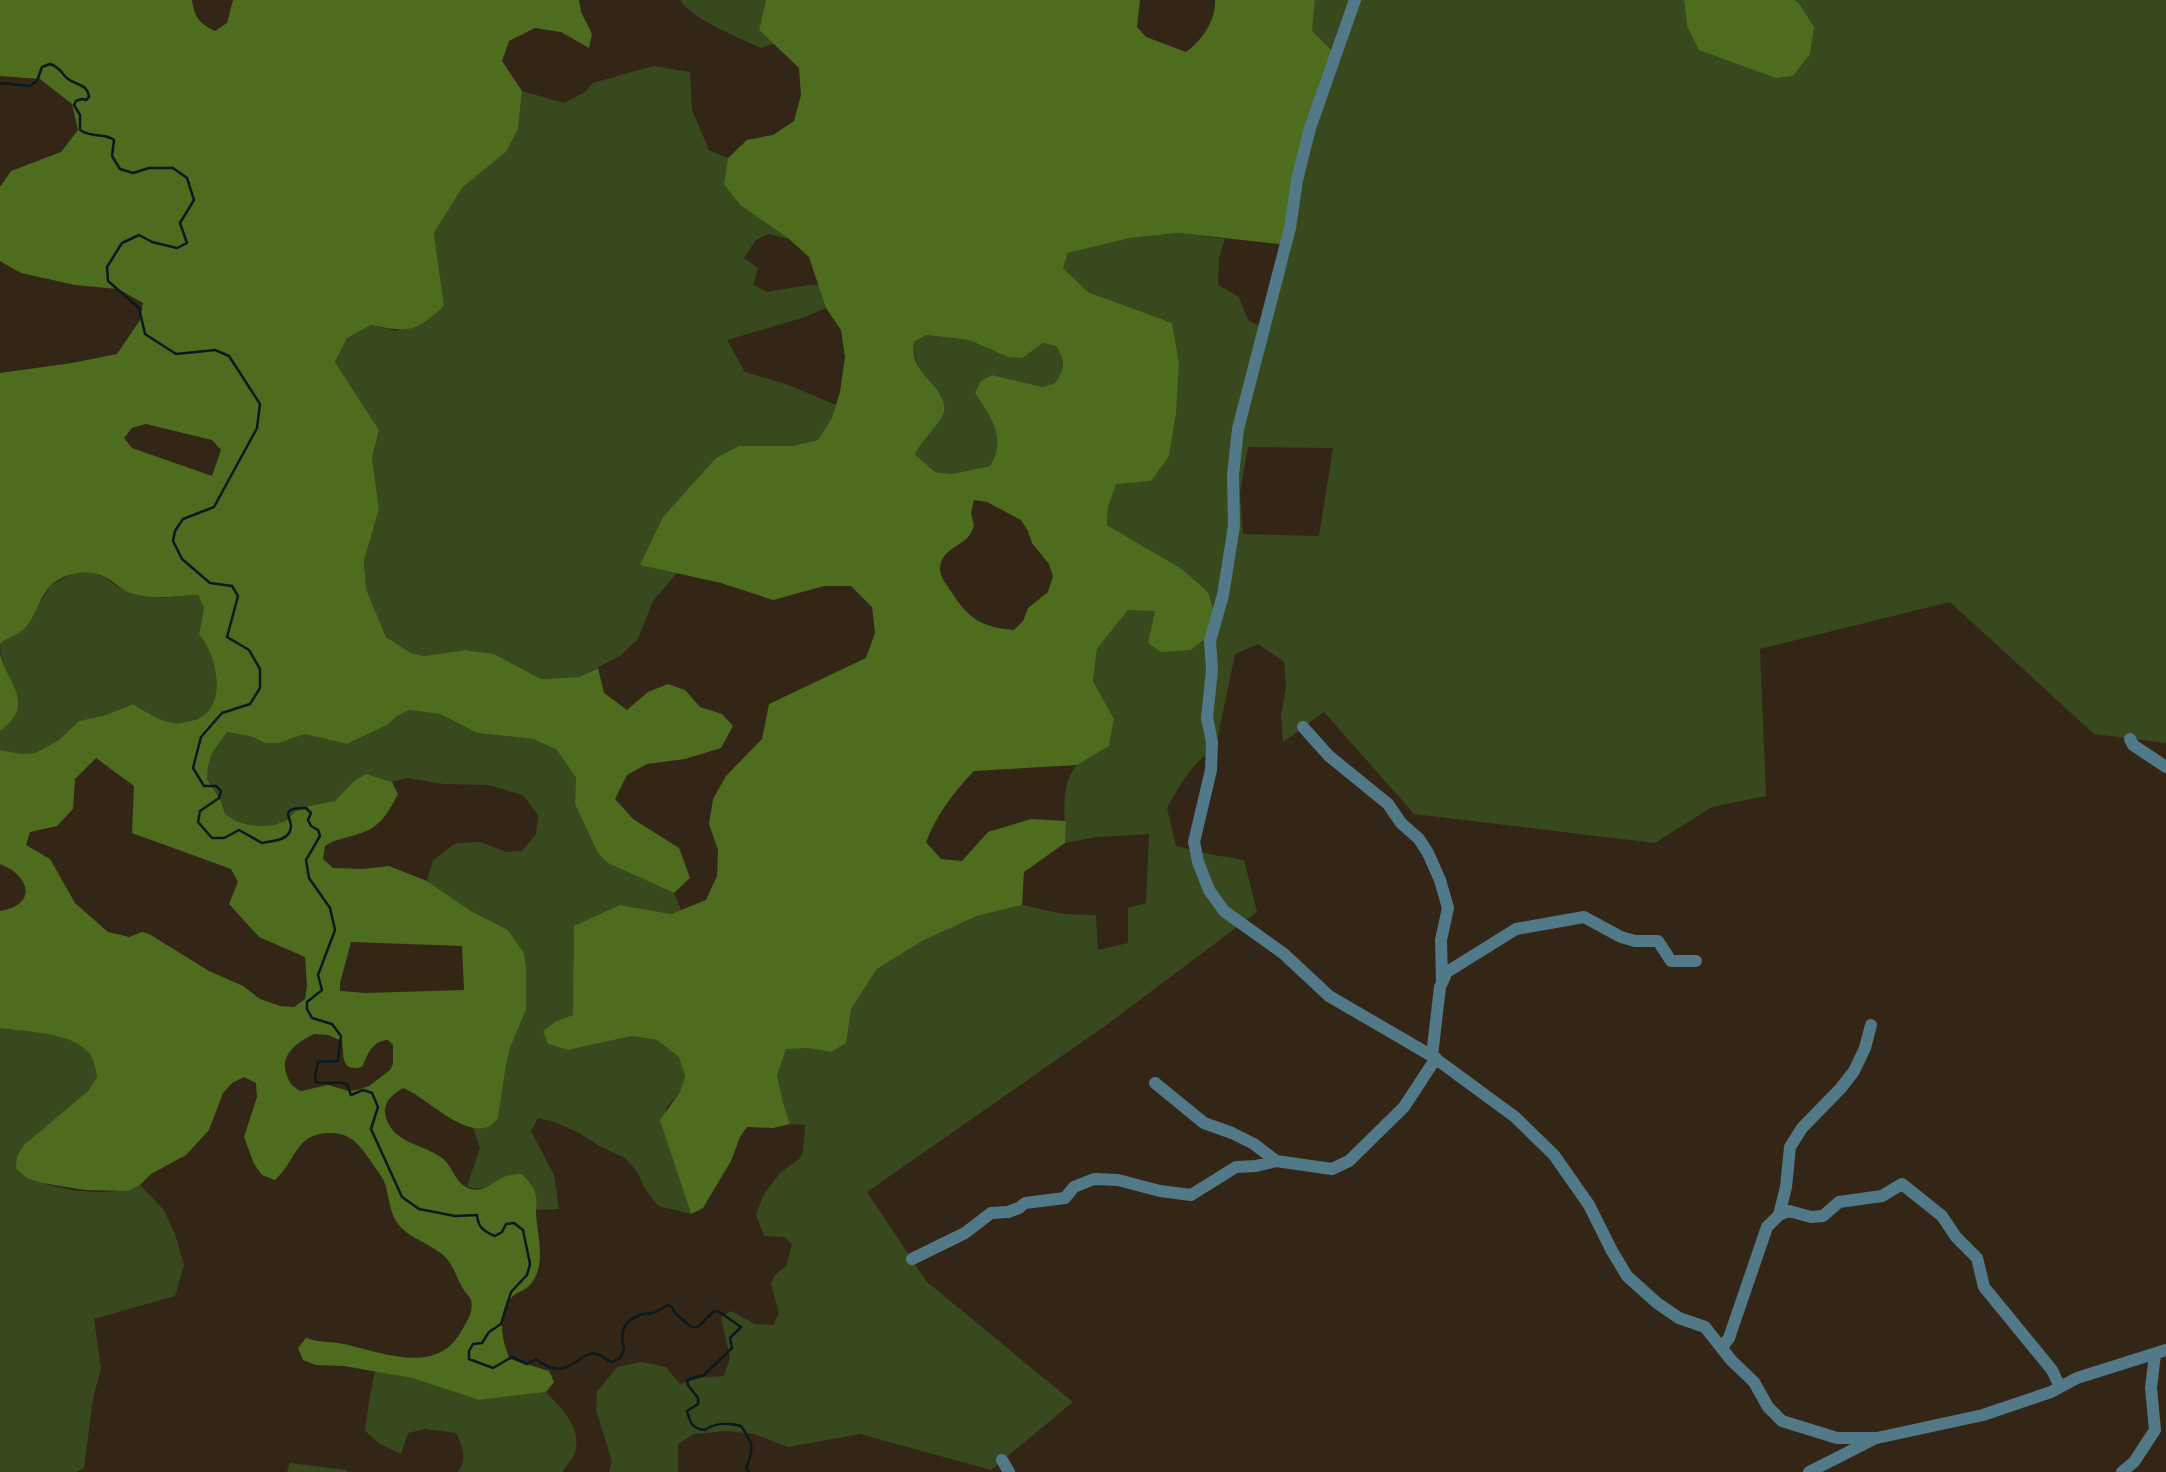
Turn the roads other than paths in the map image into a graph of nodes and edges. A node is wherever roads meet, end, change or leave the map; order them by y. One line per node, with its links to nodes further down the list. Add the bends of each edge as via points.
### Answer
1 (1355, 0): 8 (street, via 1310,128 1290,228 1238,429 1234,526 1223,596 1210,641 1207,718 1211,770 1194,842 1209,890 1224,911 1284,954 1329,996)
2 (1303, 727): 6 (street, via 1329,756 1388,804 1429,853 1448,908 1441,940)
3 (2130, 739): 4 (street)
4 (2166, 767)
5 (1696, 961): 6 (street, via 1671,961 1658,942 1621,937 1584,917 1516,929 1447,972)
6 (1443, 982): 8 (street)
7 (1871, 1025): 11 (street, via 1854,1071 1790,1147)
8 (1434, 1057): 10 (street, via 1404,1107 1349,1161 1332,1169); 13 (street, via 1515,1117 1554,1155 1590,1205 1627,1276 1679,1318 1705,1327)
9 (1155, 1083): 10 (street, via 1204,1124 1254,1144)
10 (1276, 1161): 12 (street, via 1236,1167 1191,1195 1094,1179 1074,1186 1065,1198 991,1213 965,1233)
11 (1779, 1214): 13 (street, via 1767,1227); 15 (street, via 1823,1216 1839,1202 1882,1196 1902,1184 1942,1216 1977,1258 1984,1287 2052,1370)
12 (912, 1259)
13 (1722, 1347): 16 (street, via 1782,1421 1837,1438)
14 (2160, 1352): 15 (street); 18 (street, via 2151,1388 2155,1430)
15 (2060, 1387): 16 (street, via 1983,1415)
16 (1877, 1438): 17 (street)
17 (1809, 1472)
18 (2122, 1472)

